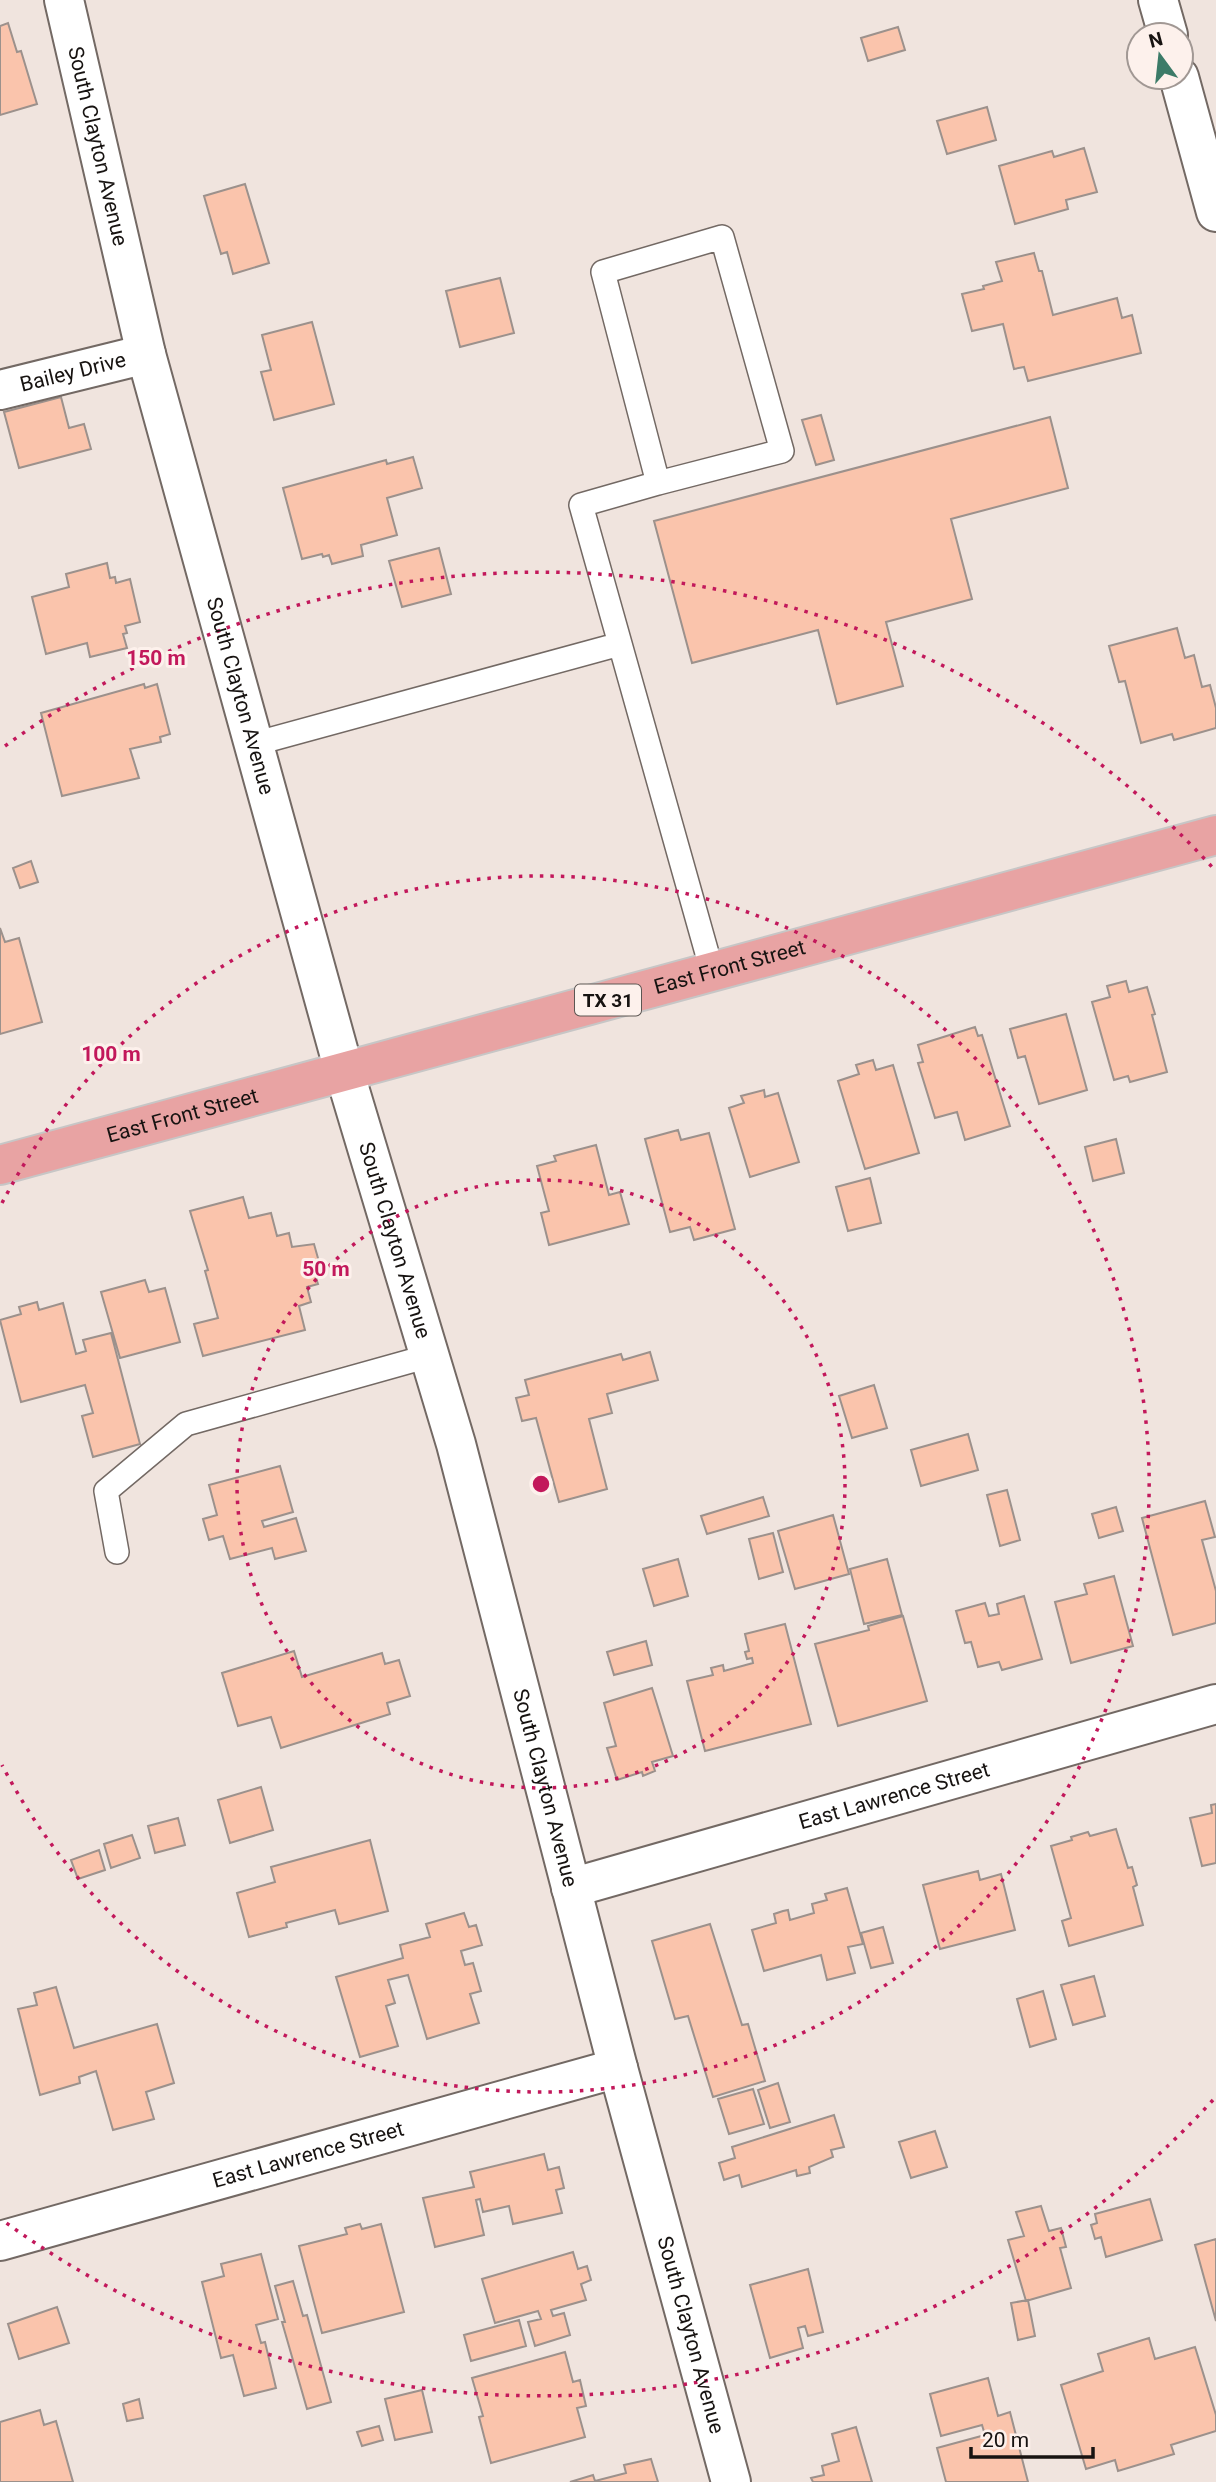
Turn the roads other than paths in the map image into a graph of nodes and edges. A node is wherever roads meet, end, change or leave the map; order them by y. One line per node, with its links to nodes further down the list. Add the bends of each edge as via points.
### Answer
1 (64, 0): 6 (street, South Clayton Avenue)
2 (1158, 0): 3 (street)
3 (1164, 21)
4 (1183, 91): 5 (street)
5 (1216, 212)
6 (146, 354): 7 (street, Bailey Drive); 10 (street, South Clayton Avenue)
7 (0, 390)
8 (658, 483): 8 (lane, via 603,272 722,237 782,452); 9 (lane, via 581,505)
9 (620, 644): 10 (lane); 12 (lane)
10 (254, 744): 13 (street, South Clayton Avenue)
11 (1216, 835): 12 (main road, East Front Street / TX 31)
12 (712, 971): 13 (main road, East Front Street / TX 31)
13 (344, 1071): 14 (main road, East Front Street / TX 31); 15 (street, South Clayton Avenue)
14 (0, 1165)
15 (429, 1356): 16 (lane, via 186,1424 106,1491); 18 (street, South Clayton Avenue)
16 (117, 1552)
17 (1216, 1704): 18 (street, East Lawrence Street)
18 (571, 1888): 19 (street, South Clayton Avenue)
19 (618, 2068): 20 (street, East Lawrence Street); 21 (street, South Clayton Avenue)
20 (0, 2241)
21 (730, 2482)

